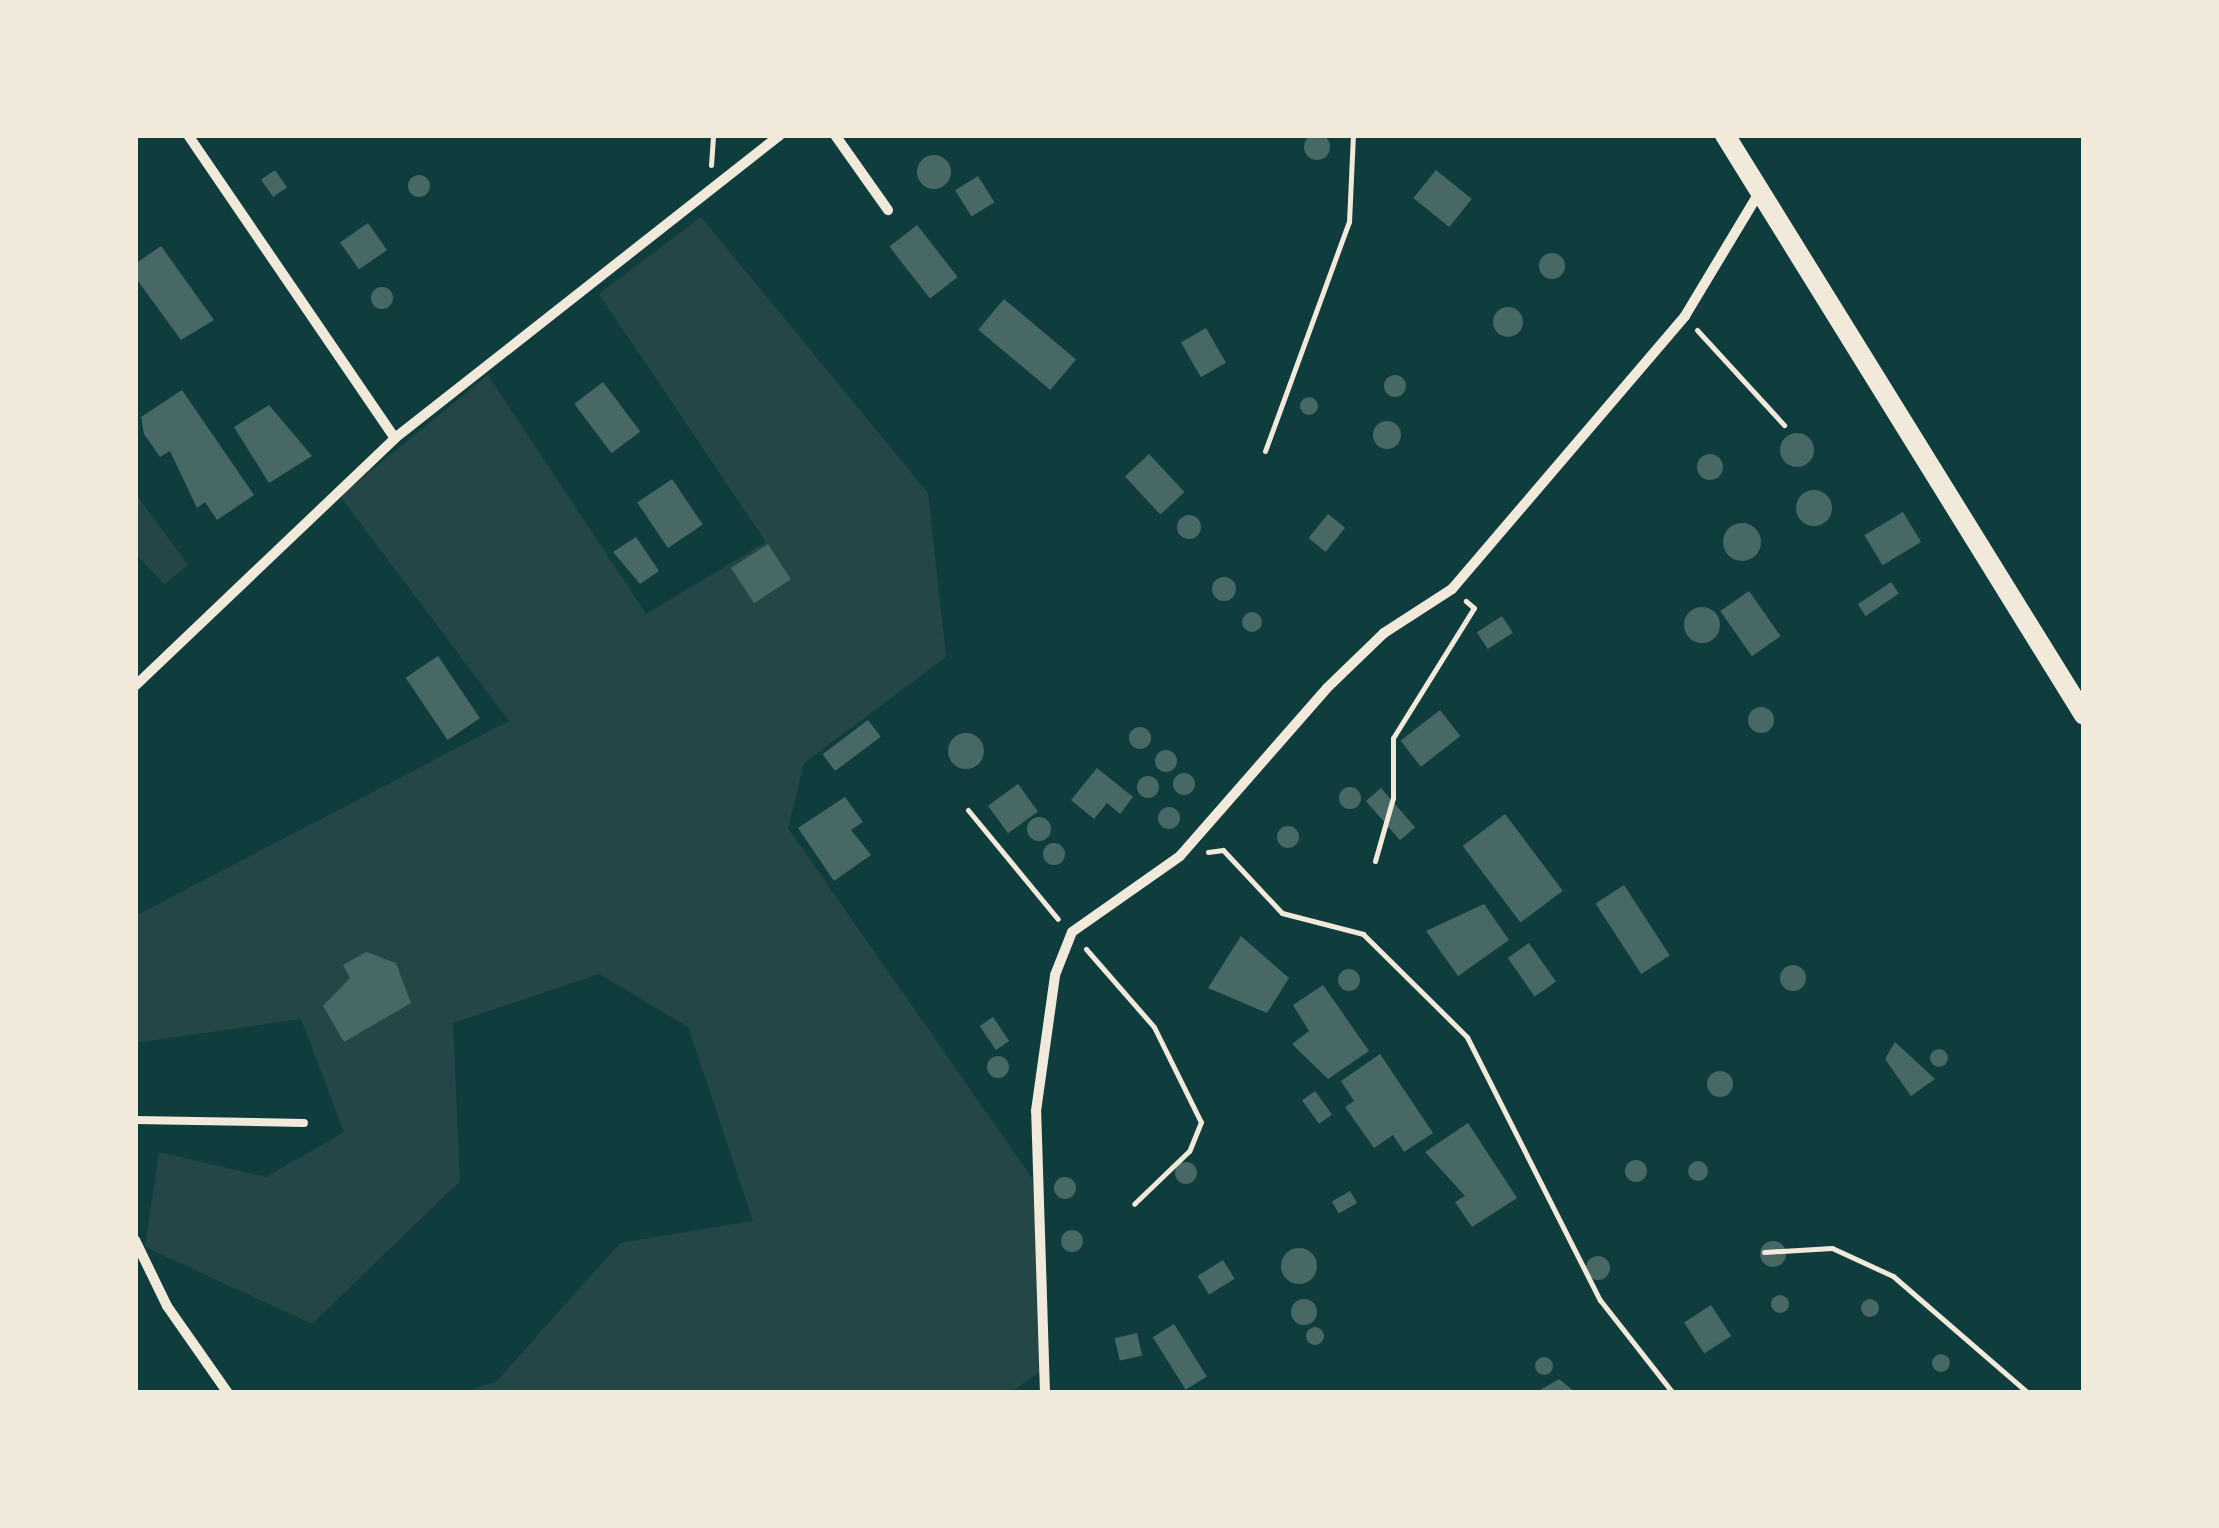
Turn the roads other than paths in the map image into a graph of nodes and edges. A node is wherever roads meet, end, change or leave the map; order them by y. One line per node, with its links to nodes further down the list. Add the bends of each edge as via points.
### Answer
1 (188, 135): 7 (street)
2 (780, 135): 7 (street, via 710,183 560,315)
3 (835, 135): 6 (street)
4 (1725, 135): 5 (main road)
5 (1760, 190): 9 (main road); 14 (street, via 1684,316 1452,589 1384,633 1327,688 1180,856 1072,932 1055,974 1036,1111)
6 (888, 210)
7 (395, 438): 8 (street)
8 (135, 686)
9 (2084, 715)
10 (135, 1120): 11 (lane)
11 (304, 1123)
12 (135, 1240): 13 (street, via 167,1306)
13 (228, 1393)
14 (1044, 1393)

